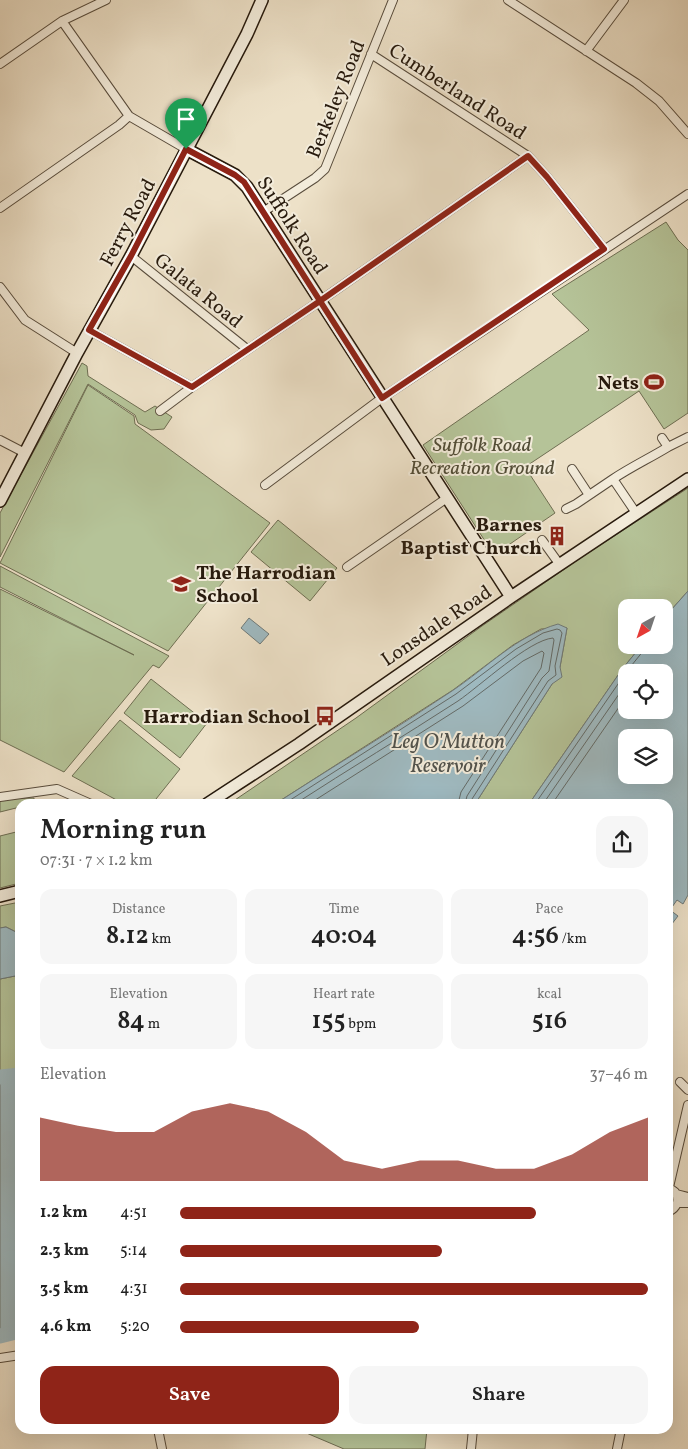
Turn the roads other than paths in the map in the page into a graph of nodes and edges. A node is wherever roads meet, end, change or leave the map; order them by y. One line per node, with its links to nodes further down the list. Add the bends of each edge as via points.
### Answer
1 (106, 0): 6 (street)
2 (260, 0): 12 (street, Ferry Road, via 244,39)
3 (393, 0): 8 (street, Berkeley Road)
4 (508, 0): 7 (street)
5 (624, 0): 7 (street)
6 (62, 21): 9 (street); 10 (street, Suffolk Road)
7 (586, 51): 11 (street, via 659,101)
8 (371, 54): 13 (street, Cumberland Road); 16 (street, Berkeley Road, via 325,169)
9 (0, 64)
10 (129, 116): 12 (street, Suffolk Road); 15 (street)
11 (688, 134)
12 (186, 149): 16 (street, Suffolk Road, via 240,178); 18 (street, Ferry Road)
13 (528, 156): 17 (street, Cumberland Road); 20 (street)
14 (688, 194): 17 (street)
15 (0, 208)
16 (263, 212): 20 (street, Suffolk Road)
17 (604, 249): 25 (street)
18 (131, 256): 21 (street, Ferry Road); 22 (street, Galata Road)
19 (0, 287): 23 (street, via 25,320)
20 (320, 301): 22 (street); 25 (street, Suffolk Road)
21 (89, 330): 23 (street, Ferry Road); 24 (street)
22 (247, 350): 24 (street)
23 (77, 353): 31 (street, Ferry Road)
24 (192, 387): 26 (street)
25 (382, 398): 35 (street); 37 (street, Suffolk Road)
26 (160, 411)
27 (688, 437): 30 (street)
28 (662, 438): 30 (street)
29 (0, 440): 31 (street)
30 (668, 447): 33 (street)
31 (24, 453): 38 (street, Ferry Road)
32 (572, 470): 36 (street)
33 (613, 479): 36 (street); 40 (street)
34 (688, 479): 40 (street, Lonsdale Road)
35 (265, 485)
36 (589, 495): 39 (street)
37 (447, 498): 43 (street); 44 (street, Suffolk Road)
38 (0, 501)
39 (566, 509)
40 (636, 513): 42 (street, Lonsdale Road)
41 (542, 540): 42 (street)
42 (560, 565): 44 (street, Lonsdale Road)
43 (347, 567)
44 (511, 597): 47 (street, Lonsdale Road)
45 (0, 797): 46 (street, via 57,789)
46 (80, 799)
47 (215, 799)
48 (15, 892): 49 (street)
49 (0, 896)
50 (680, 1082): 51 (street)
51 (688, 1090)
52 (688, 1105): 53 (street)
53 (673, 1166)
54 (673, 1191): 55 (street)
55 (676, 1194): 56 (street); 57 (street)
56 (688, 1197)
57 (677, 1203): 58 (street); 59 (street)
58 (688, 1203)
59 (673, 1209)
60 (15, 1356): 61 (street)
61 (0, 1358)
62 (159, 1434): 65 (street)
63 (472, 1434): 66 (street)
64 (620, 1434): 67 (street)
65 (162, 1449)
66 (471, 1449)
67 (617, 1449)

